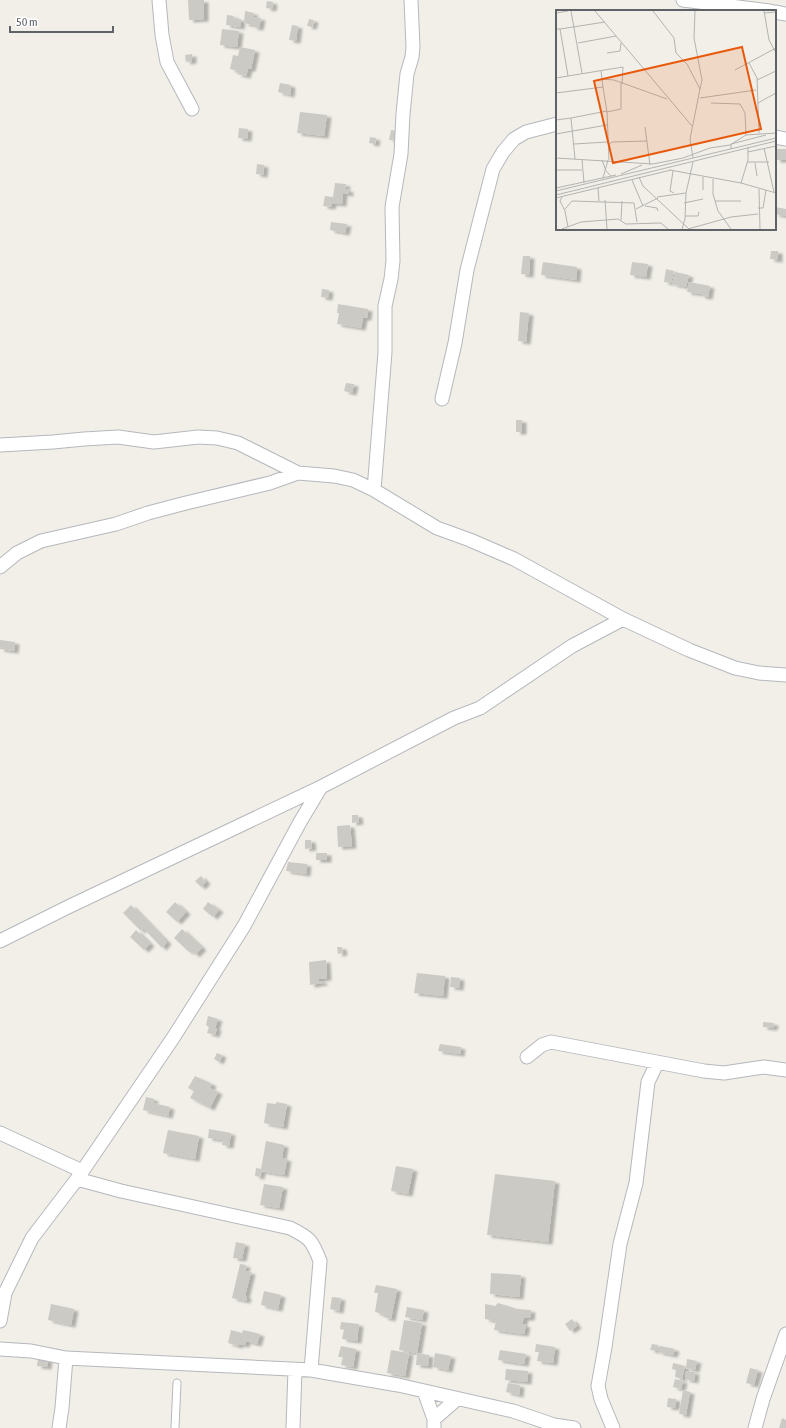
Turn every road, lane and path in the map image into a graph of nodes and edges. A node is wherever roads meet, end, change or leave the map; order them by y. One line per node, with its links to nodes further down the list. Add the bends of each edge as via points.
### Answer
1 (159, 0): 7 (street, via 162,35 168,62)
2 (411, 0): 14 (street, via 413,47 407,74 401,154 392,207 393,261 385,306 385,352)
3 (683, 0): 4 (street)
4 (762, 10)
5 (776, 12): 6 (street)
6 (786, 14)
7 (192, 109)
8 (556, 124): 11 (street, via 526,132 514,139 502,152 493,169 467,270 455,343)
9 (776, 137): 10 (street)
10 (786, 138)
11 (442, 399)
12 (0, 445): 13 (street, via 118,437 154,442 198,437 217,438 238,443)
13 (298, 473): 14 (street, via 353,480); 15 (street, via 270,483 148,513 116,524 41,541 17,553)
14 (374, 490): 16 (street, via 437,528 514,559)
15 (0, 567)
16 (623, 619): 17 (street, via 735,668); 18 (street, via 572,646 480,708 454,718)
17 (786, 675)
18 (321, 787): 19 (street); 24 (street, via 244,926 173,1038)
19 (0, 941)
20 (527, 1057): 21 (street, via 542,1045 551,1042)
21 (658, 1063): 22 (street, via 724,1074 764,1067); 39 (street, via 648,1082 636,1183 620,1244 598,1386)
22 (786, 1070)
23 (0, 1132): 24 (street)
24 (80, 1175): 25 (street, via 32,1238 5,1293); 30 (street, via 121,1191 290,1228 306,1236 314,1246 320,1261)
25 (0, 1322)
26 (786, 1334): 40 (street)
27 (0, 1348): 28 (street)
28 (66, 1358): 29 (street); 35 (street)
29 (295, 1370): 30 (street); 37 (street)
30 (311, 1370): 32 (street)
31 (177, 1383): 36 (lane)
32 (424, 1391): 33 (street); 34 (street)
33 (457, 1399): 34 (street); 38 (street)
34 (434, 1423)
35 (59, 1428)
36 (175, 1428)
37 (293, 1428)
38 (574, 1428)
39 (613, 1428)
40 (755, 1428)

